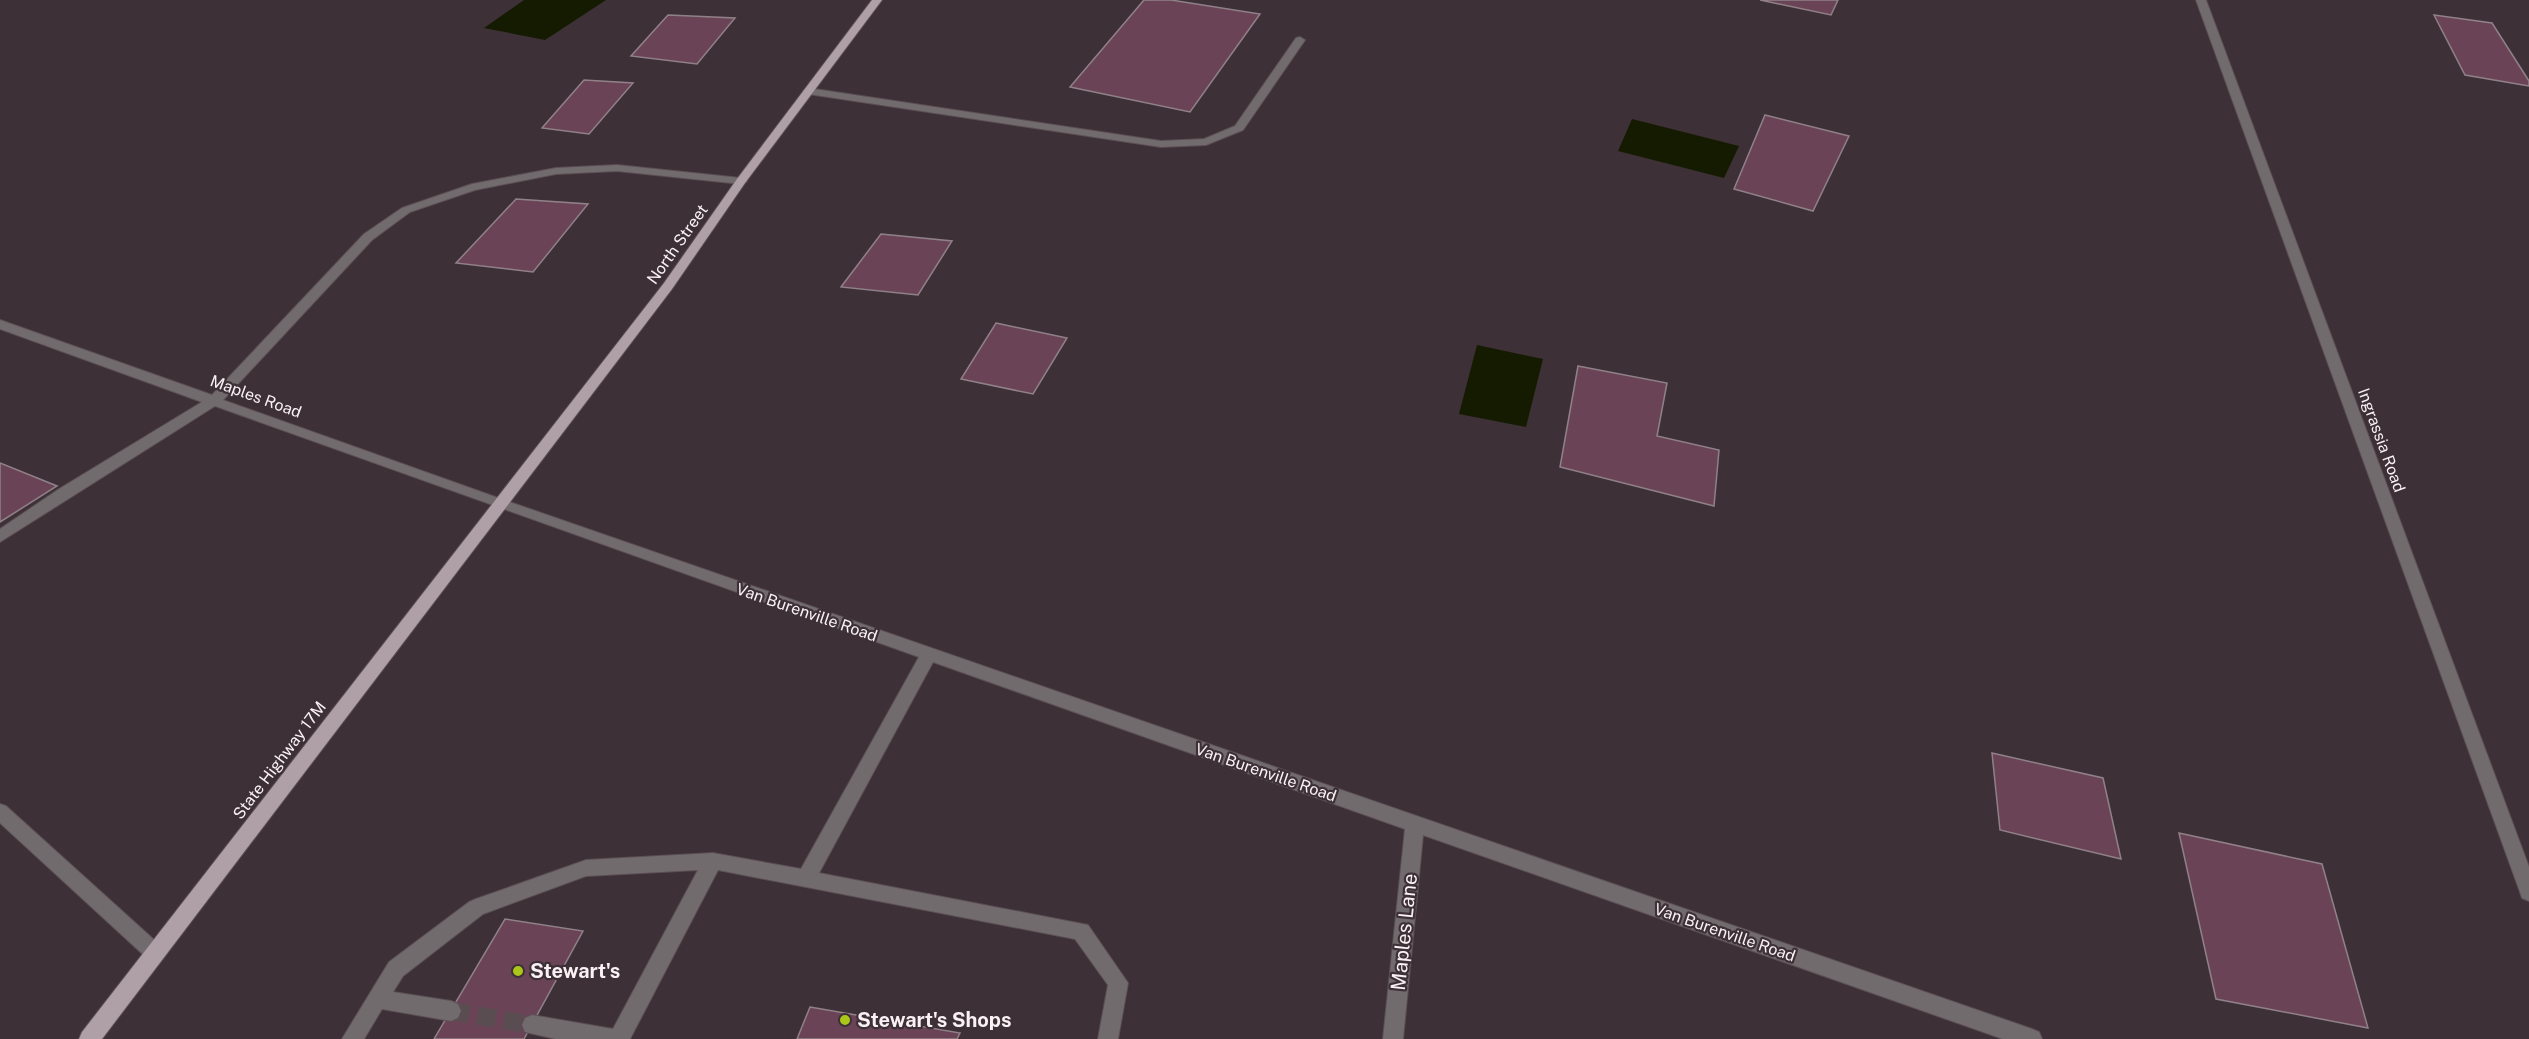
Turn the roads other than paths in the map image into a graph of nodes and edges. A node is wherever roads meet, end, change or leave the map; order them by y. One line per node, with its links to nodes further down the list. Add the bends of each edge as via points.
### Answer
1 (877, 0): 4 (main road, North Street)
2 (2201, 0): 15 (street, Ingrassia Road)
3 (1300, 40): 4 (street, via 1239,128 1206,142 1161,144)
4 (808, 91): 5 (main road, North Street)
5 (741, 181): 7 (street, via 617,168 556,171 472,187 406,210 368,237); 8 (main road, North Street, via 668,286)
6 (0, 324): 7 (street, Maples Road)
7 (215, 400): 8 (street, Maples Road); 9 (street)
8 (499, 504): 10 (street, Van Burenville Road); 16 (main road, State Highway 17M)
9 (0, 536)
10 (929, 654): 12 (street, Van Burenville Road); 14 (street)
11 (0, 812): 16 (street)
12 (1415, 824): 25 (street, Maples Lane); 26 (street, Van Burenville Road)
13 (713, 861): 14 (street); 17 (street, via 586,868 476,908 396,969); 23 (street)
14 (806, 878): 24 (street, via 1081,931 1118,983)
15 (2529, 892)
16 (155, 953): 20 (main road, State Highway 17M)
17 (378, 999): 18 (street); 21 (street)
18 (451, 1011)
19 (532, 1025): 22 (street)
20 (89, 1039)
21 (352, 1039)
22 (613, 1039)
23 (619, 1039)
24 (1108, 1039)
25 (1393, 1039)
26 (2032, 1039)

